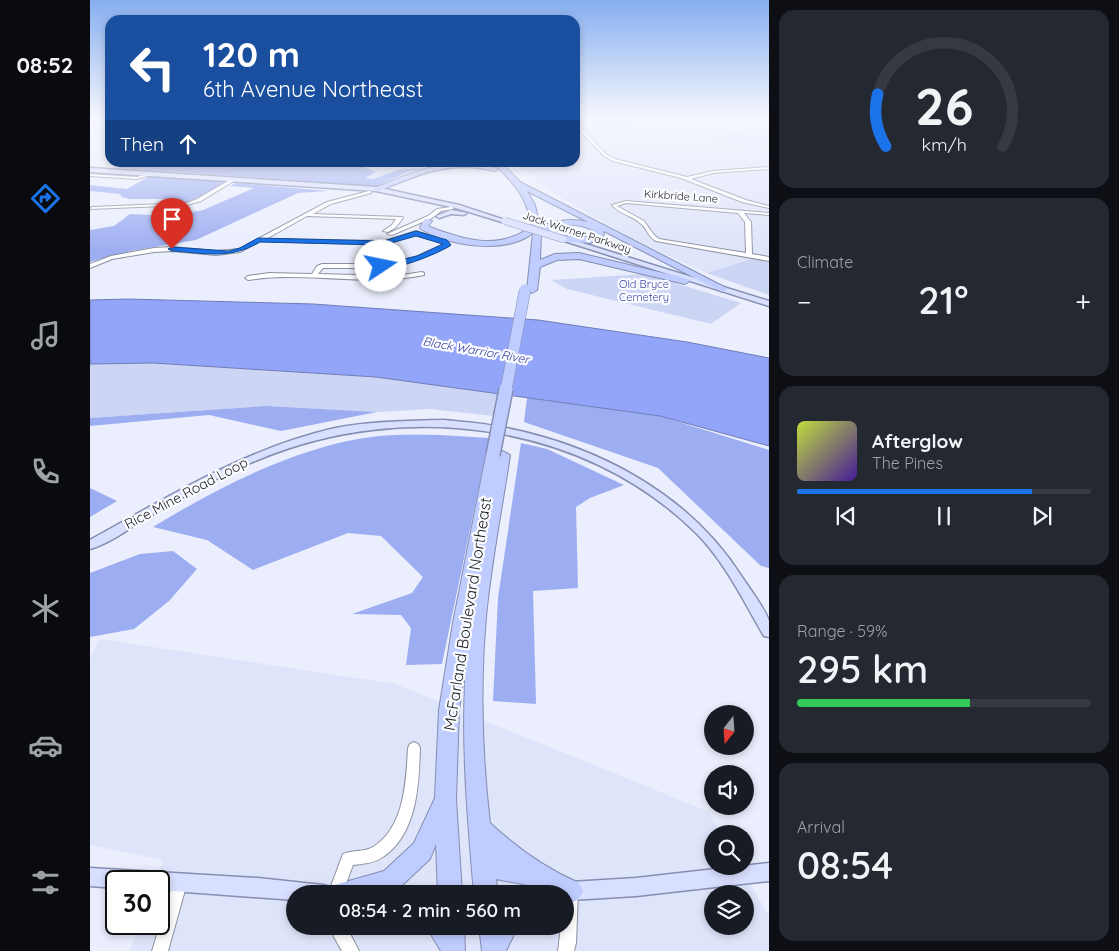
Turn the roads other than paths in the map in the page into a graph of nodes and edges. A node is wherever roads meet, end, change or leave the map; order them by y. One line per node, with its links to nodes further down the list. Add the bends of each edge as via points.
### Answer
1 (626, 163): 9 (street)
2 (440, 167): 13 (highway, via 411,174)
3 (497, 167): 12 (highway)
4 (497, 167): 28 (highway, via 521,201)
5 (769, 168): 9 (street, via 713,172)
6 (90, 170): 7 (main road)
7 (149, 174): 8 (street, via 136,178); 10 (main road)
8 (90, 175)
9 (690, 178): 18 (street, via 744,201)
10 (233, 180): 11 (main road); 21 (street, via 187,204)
11 (295, 184): 14 (main road); 15 (main road)
12 (520, 184): 28 (highway, via 536,218); 31 (highway)
13 (388, 185): 14 (highway); 16 (highway, via 388,190)
14 (373, 191): 15 (main road); 16 (main road); 22 (main road)
15 (355, 192): 25 (street)
16 (394, 192): 19 (main road)
17 (96, 201): 21 (street)
18 (769, 206)
19 (454, 207): 20 (main road, Jack Warner Parkway); 22 (main road); 22 (street)
20 (467, 208): 22 (main road, via 451,212); 34 (main road, Jack Warner Parkway, bridge)
21 (91, 210)
22 (439, 210): 26 (street); 35 (street, via 395,231)
23 (740, 211): 24 (street, Kirkbride Lane); 36 (street, via 748,222); 36 (street, Kirkbride Lane, via 626,202 614,205 640,221 658,240)
24 (769, 214)
25 (305, 215): 27 (street, via 400,218); 32 (street)
26 (428, 221): 28 (highway, via 424,227 427,229 479,243 516,241); 30 (street)
27 (386, 231)
28 (533, 233): 34 (highway, via 549,225 569,222 586,224 600,231 600,236 590,240); 40 (highway, via 538,249); 45 (highway)
29 (409, 236): 33 (street); 35 (street, via 394,243); 42 (street, via 426,235 448,245 390,266 322,266)
30 (390, 238): 33 (street); 35 (street)
31 (623, 239): 38 (highway, via 636,253); 46 (highway)
32 (258, 240): 35 (street); 39 (street, via 234,252 154,250)
33 (398, 240): 35 (street)
34 (565, 242): 38 (main road, Jack Warner Parkway)
35 (381, 243)
36 (749, 256): 37 (street, Kirkbride Lane)
37 (769, 259)
38 (627, 261): 44 (main road, Jack Warner Parkway); 46 (main road, Jack Warner Parkway)
39 (90, 266)
40 (535, 266): 44 (highway, via 555,257 579,256); 45 (highway)
41 (422, 274): 42 (street, via 395,278)
42 (314, 276): 43 (street)
43 (248, 278)
44 (685, 281): 48 (main road, Jack Warner Parkway)
45 (528, 290): 49 (highway)
46 (723, 290): 47 (main road, Jack Warner Parkway)
47 (769, 304)
48 (769, 308)
49 (498, 455): 53 (highway, McFarland Boulevard Northeast, via 448,710); 54 (highway, McFarland Boulevard Northeast, via 478,616 475,689 476,793)
50 (90, 545): 51 (main road, Rice Mine Road Loop, via 224,470 309,437 380,425 434,423 493,428 582,453 621,471 671,504 710,541)
51 (769, 632)
52 (414, 748): 62 (street, via 412,788 405,814 393,839 377,853 348,859)
53 (445, 799): 63 (highway, via 422,851 390,881); 64 (highway, McFarland Boulevard Northeast)
54 (480, 828): 55 (highway, McFarland Boulevard Northeast); 59 (highway, via 503,851)
55 (482, 865): 59 (highway); 65 (highway, McFarland Boulevard Northeast)
56 (769, 872): 68 (main road)
57 (90, 877): 58 (main road)
58 (105, 878)
59 (544, 879): 66 (highway)
60 (170, 882): 61 (main road)
61 (180, 883): 67 (main road); 71 (street)
62 (338, 885)
63 (374, 885)
64 (450, 885)
65 (485, 885)
66 (554, 885)
67 (286, 891)
68 (574, 892)
69 (341, 935): 72 (street)
70 (569, 935): 73 (street)
71 (160, 951)
72 (351, 951)
73 (566, 951)

